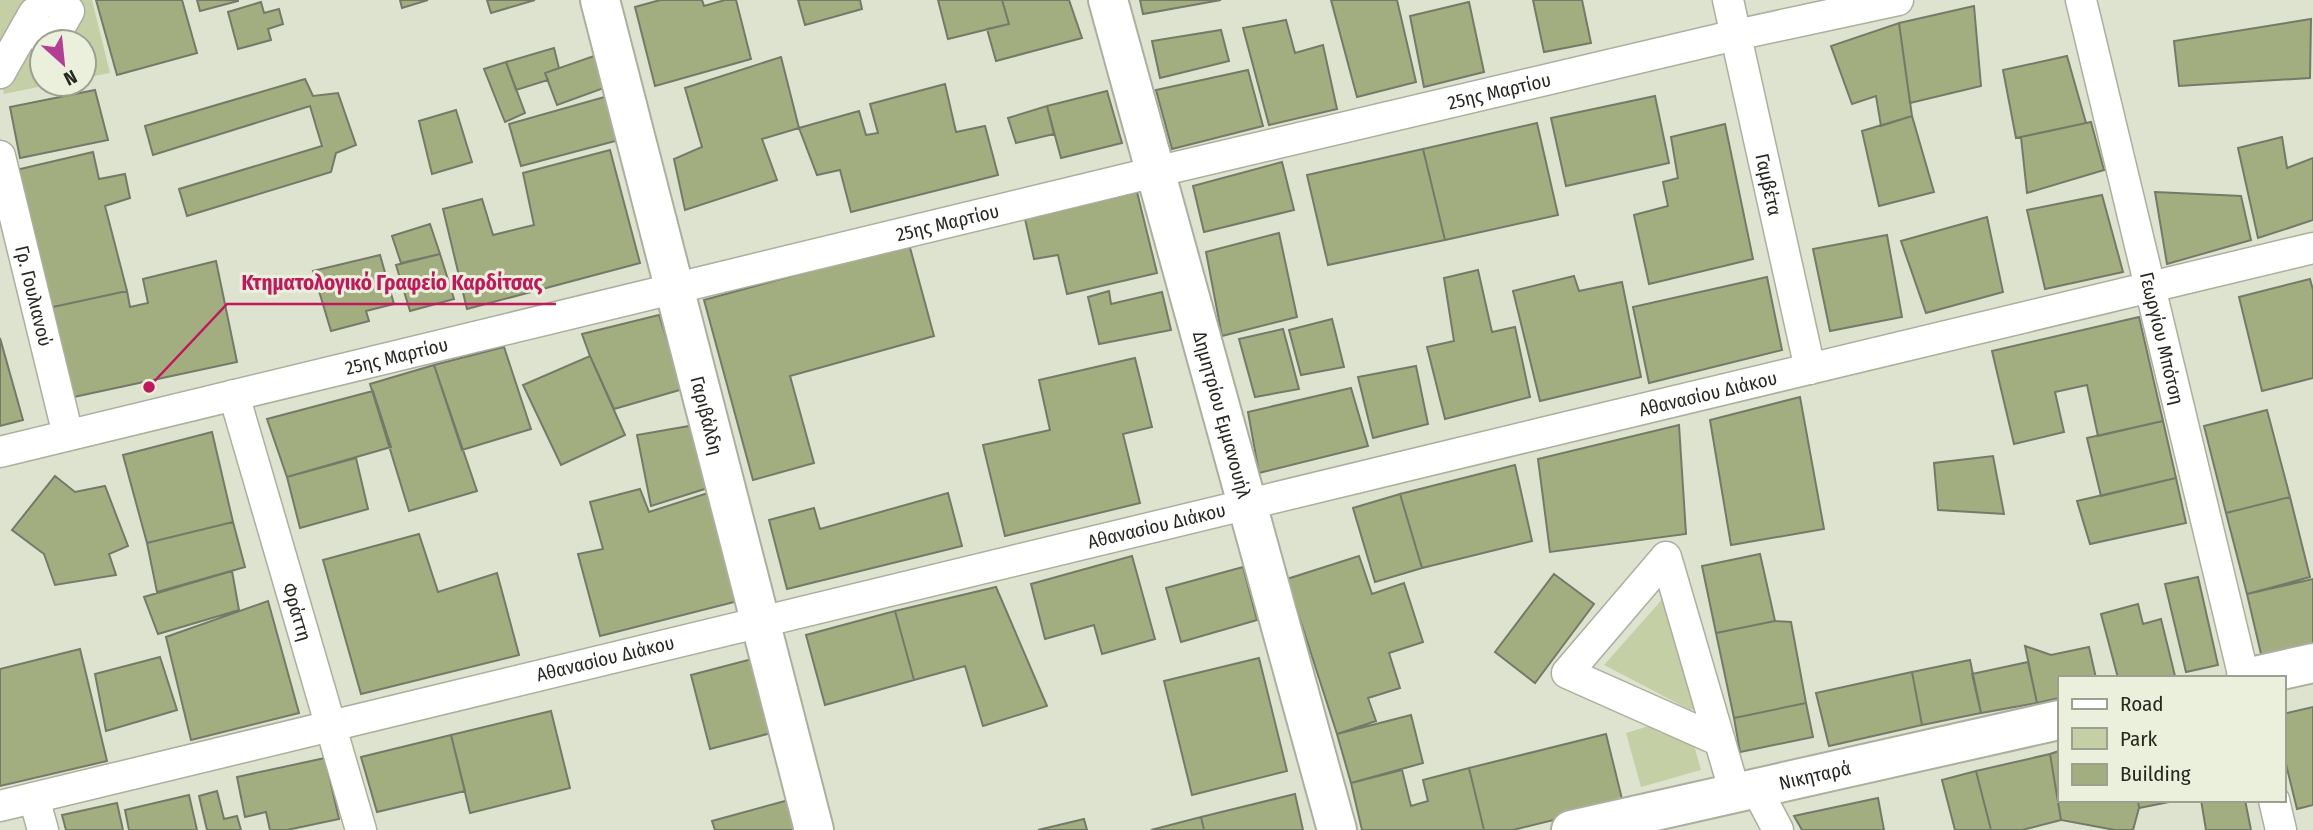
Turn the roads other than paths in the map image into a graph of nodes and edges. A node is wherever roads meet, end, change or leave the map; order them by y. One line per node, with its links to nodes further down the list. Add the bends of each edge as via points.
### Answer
1 (41, 0): 8 (street)
2 (51, 0): 8 (street, via 69,11 52,41)
3 (600, 0): 15 (street, Γαριβάλδη)
4 (1108, 0): 12 (street, Δημητρίου Εμμανουήλ)
5 (1728, 0): 9 (street, Γαμβέτα)
6 (1898, 0): 9 (street, 25ης Μαρτίου)
7 (2081, 0): 14 (street, Γεωργίου Μπότση)
8 (25, 29): 10 (street)
9 (1736, 35): 12 (street, 25ης Μαρτίου); 16 (street, Γαμβέτα)
10 (0, 73)
11 (0, 156): 18 (street, Γρ. Γουλιανού)
12 (1155, 172): 15 (street, 25ης Μαρτίου); 20 (street, Δημητρίου Εμμανουήλ)
13 (2313, 247): 14 (street, Αθανασίου Διάκου)
14 (2150, 287): 16 (street, Αθανασίου Διάκου); 23 (street, Γεωργίου Μπότση)
15 (674, 288): 17 (street, 25ης Μαρτίου); 21 (street, Γαριβάλδη)
16 (1810, 369): 20 (street, Αθανασίου Διάκου)
17 (234, 395): 18 (street, 25ης Μαρτίου); 26 (street, Φράττη)
18 (68, 435): 19 (street, 25ης Μαρτίου)
19 (0, 452)
20 (1247, 505): 21 (street, Αθανασίου Διάκου); 35 (street, Δημητρίου Εμμανουήλ)
21 (760, 620): 26 (street, Αθανασίου Διάκου); 34 (street, Γαριβάλδη)
22 (2313, 663): 24 (street)
23 (2245, 676)
24 (2254, 676)
25 (2058, 720): 28 (street, Νικηταρά)
26 (331, 724): 29 (street, Αθανασίου Διάκου); 33 (street, Φράττη)
27 (1720, 741): 27 (street, via 1685,622 1666,557 1566,673); 28 (street)
28 (1746, 791): 36 (street, Νικηταρά); 37 (street)
29 (34, 798): 31 (street, Αθανασίου Διάκου); 32 (street)
30 (2274, 802): 38 (street)
31 (0, 806)
32 (43, 830)
33 (361, 830)
34 (814, 830)
35 (1337, 830)
36 (1571, 830)
37 (1778, 830)
38 (2281, 830)

